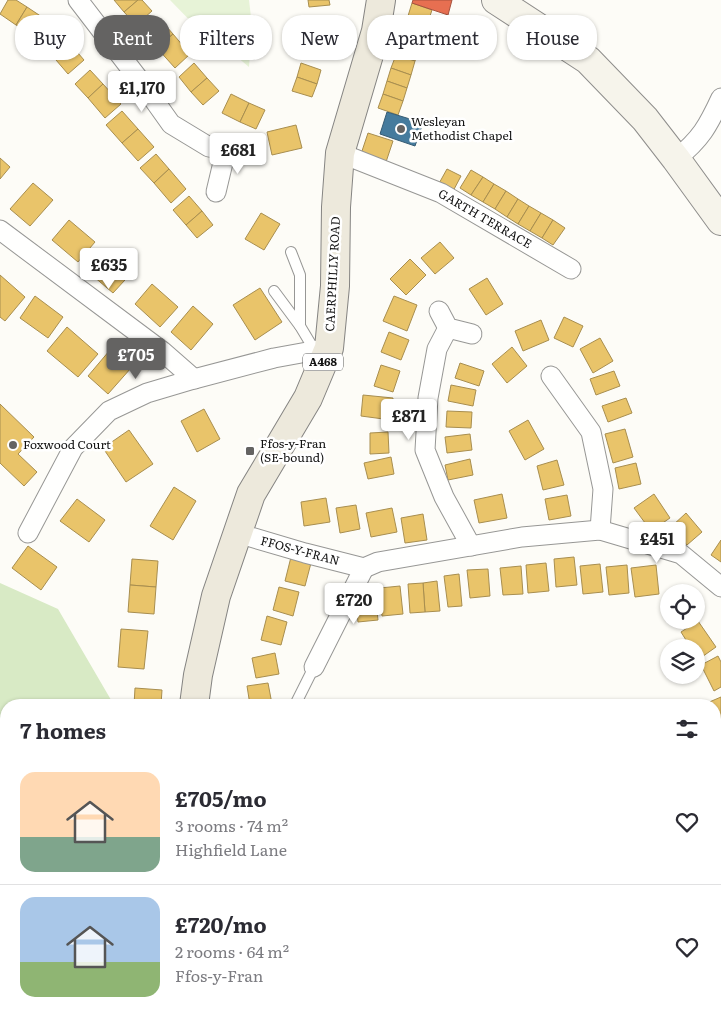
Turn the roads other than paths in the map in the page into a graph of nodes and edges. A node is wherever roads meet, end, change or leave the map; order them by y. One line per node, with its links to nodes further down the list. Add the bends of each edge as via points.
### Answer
1 (78, 0): 5 (street, via 171,124 209,147)
2 (381, 0): 6 (main road, CAERPHILLY ROAD / A468, via 376,31)
3 (496, 0): 8 (street, via 588,60 645,119)
4 (721, 98): 8 (street, via 706,130)
5 (226, 150): 7 (street); 9 (street)
6 (340, 153): 13 (street, GARTH TERRACE, via 441,193); 19 (main road, CAERPHILLY ROAD / A468, via 335,286)
7 (252, 154)
8 (676, 159): 10 (street)
9 (216, 192)
10 (721, 221)
11 (0, 230): 21 (street, via 162,350)
12 (291, 252): 16 (lane, via 300,275)
13 (571, 269)
14 (274, 291): 16 (lane)
15 (439, 311): 17 (street)
16 (300, 326): 19 (lane)
17 (448, 328): 18 (street); 25 (street, via 437,349 428,398 425,450 444,497)
18 (472, 334)
19 (322, 350): 21 (street, via 274,358); 24 (main road, CAERPHILLY ROAD / A468, via 308,398 251,494)
20 (551, 376): 22 (street, via 591,432 603,489)
21 (194, 379): 23 (street, via 147,393 109,411 73,448)
22 (600, 530): 25 (street, via 522,537); 27 (street, via 682,554)
23 (28, 533)
24 (237, 533): 26 (street, FFOS-Y-FRAN); 29 (main road, CAERPHILLY ROAD / A468, via 216,596)
25 (471, 546): 26 (street, via 378,562)
26 (364, 568): 28 (street)
27 (721, 587)
28 (314, 667): 30 (lane)
29 (195, 699)
30 (297, 699)

